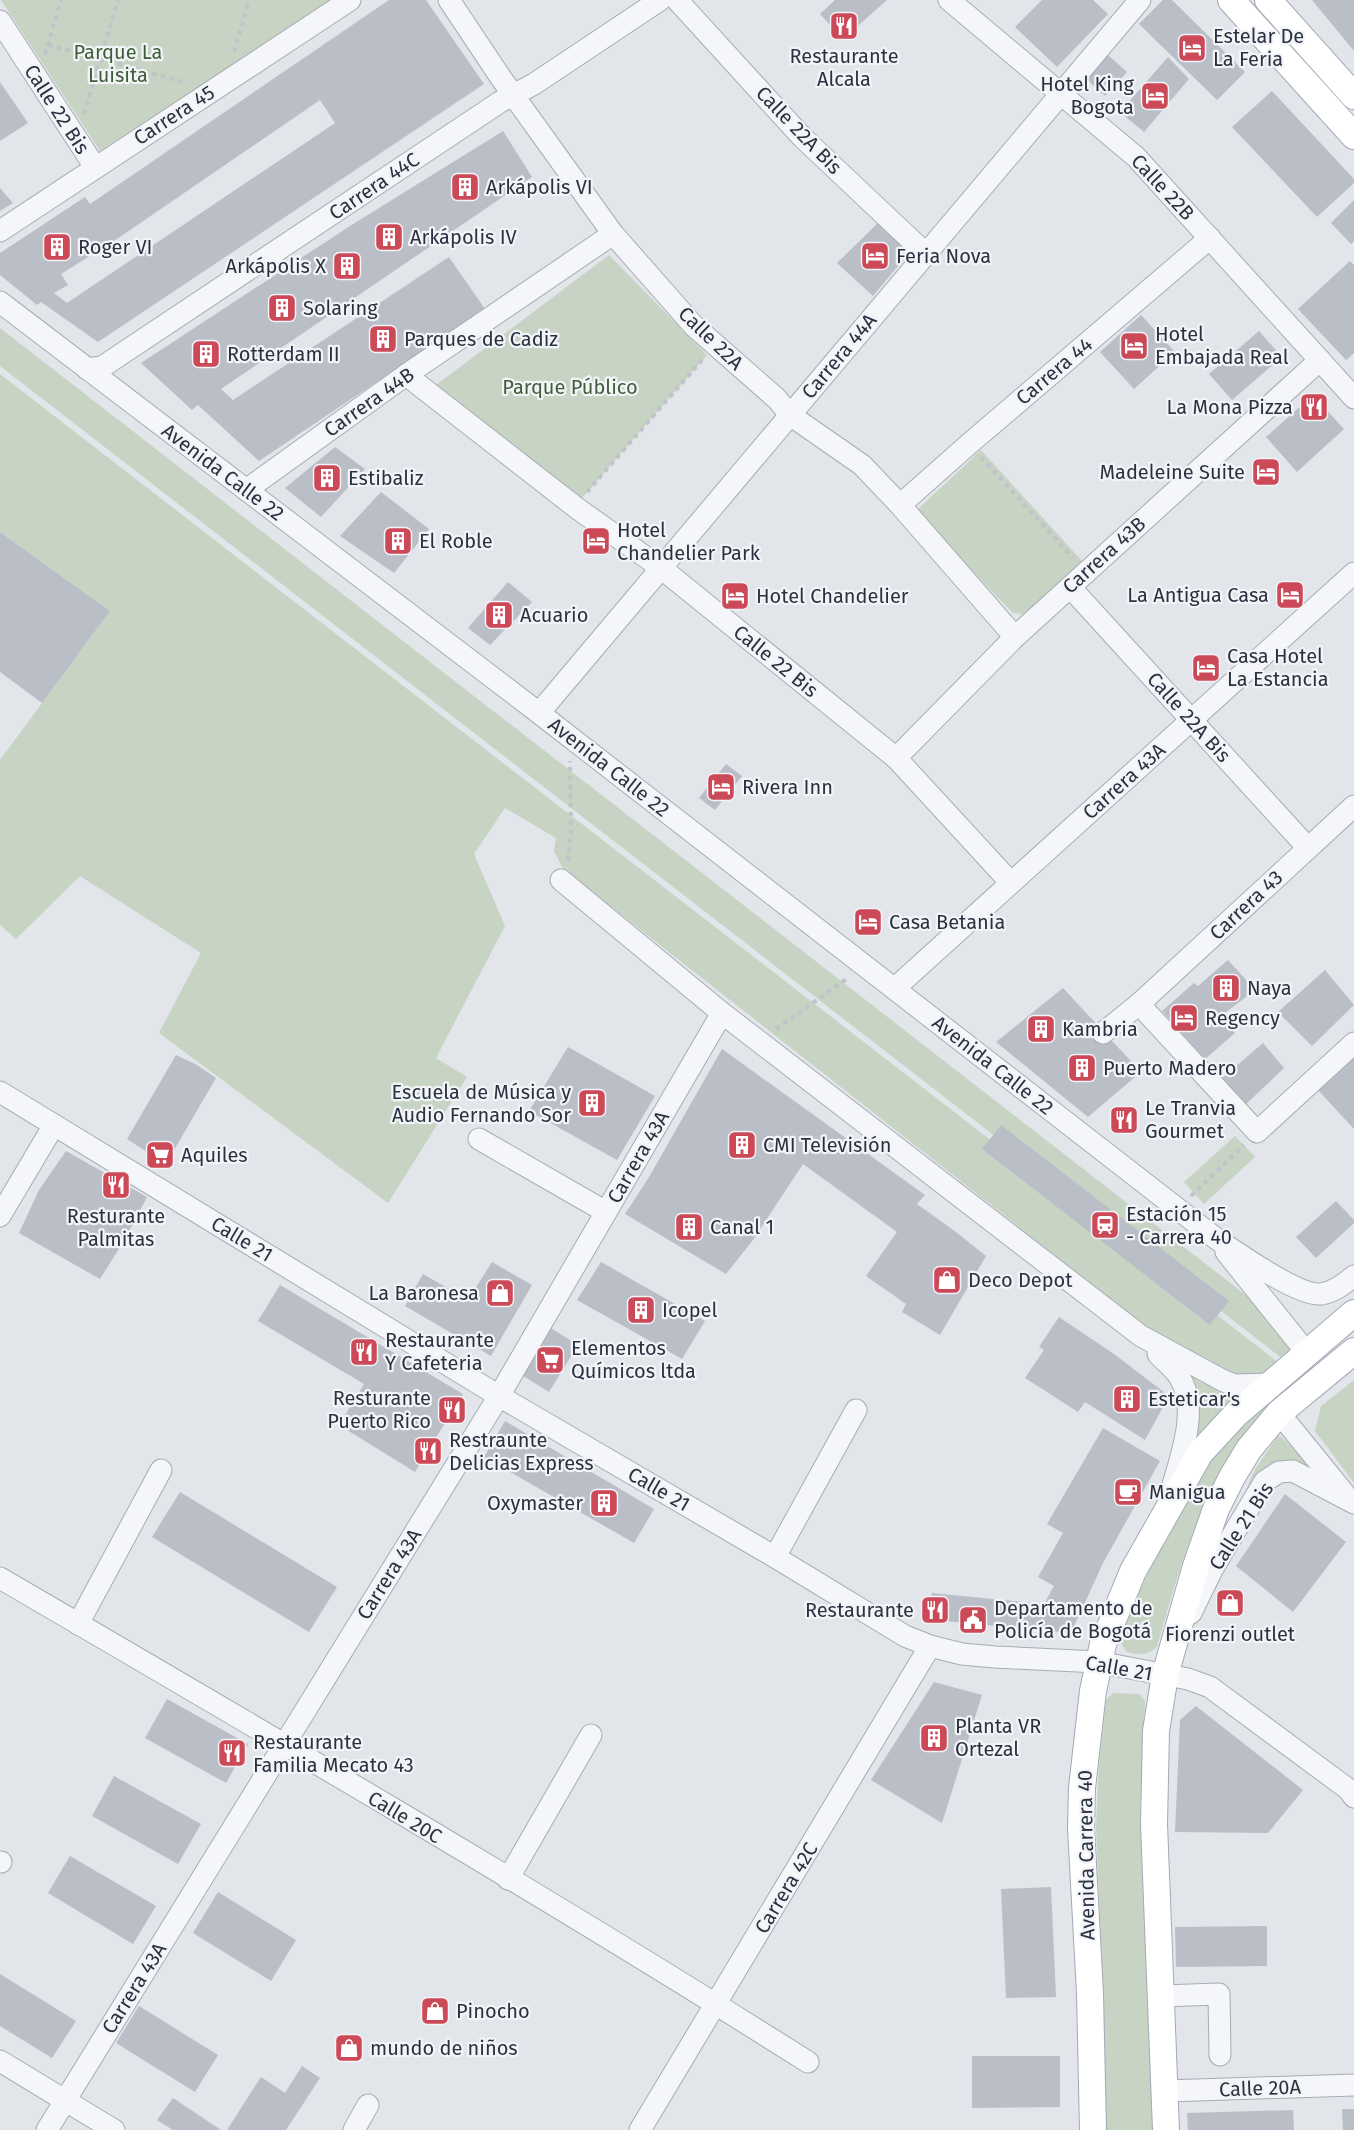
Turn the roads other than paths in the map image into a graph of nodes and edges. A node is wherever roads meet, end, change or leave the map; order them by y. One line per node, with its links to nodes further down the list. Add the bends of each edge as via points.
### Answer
1 (350, 0): 14 (street, Carrera 45)
2 (449, 0): 10 (street, Calle 22A)
3 (660, 0): 10 (street, Carrera 44C)
4 (677, 0): 18 (street, Calle 22A Bis, via 802,136)
5 (949, 0): 11 (street, Calle 22B)
6 (1140, 0): 11 (street, Carrera 44A)
7 (1231, 0): 13 (main road)
8 (1268, 0): 12 (main road)
9 (0, 21): 14 (street, Calle 22 Bis)
10 (514, 94): 16 (street, Calle 22A); 21 (street, Carrera 44C, via 155,343 102,367)
11 (1062, 94): 17 (street, Calle 22B, via 1136,157); 18 (street, Carrera 44A)
12 (1354, 96)
13 (1354, 136)
14 (95, 167): 15 (street, Carrera 45)
15 (0, 231)
16 (613, 234): 22 (street, Carrera 44B); 24 (street, Calle 22A, via 694,326)
17 (1210, 238): 20 (street, Calle 22B); 26 (street, Carrera 44)
18 (926, 254): 24 (street, Carrera 44A)
19 (0, 302): 21 (street, Avenida Calle 22)
20 (1320, 360): 23 (street, Calle 22B); 29 (street, Carrera 43B)
21 (87, 369): 25 (street, Avenida Calle 22)
22 (406, 375): 25 (street, Carrera 44B); 27 (street, Calle 22 Bis, via 578,509)
23 (1354, 399)
24 (790, 415): 26 (street, Calle 22A, via 862,465); 27 (street, Carrera 44A)
25 (246, 490): 31 (street, Avenida Calle 22)
26 (900, 505): 30 (street, Calle 22A)
27 (661, 568): 31 (street, Carrera 44A); 33 (street, Calle 22 Bis)
28 (1354, 573): 32 (street, Carrera 43A)
29 (1070, 586): 30 (street, Carrera 43B); 32 (street, Calle 22A Bis)
30 (1016, 637): 33 (street, Carrera 43B)
31 (539, 713): 38 (street, Avenida Calle 22)
32 (1191, 720): 35 (street, Calle 22A Bis); 37 (street, Carrera 43A)
33 (896, 758): 37 (street, Calle 22 Bis)
34 (1354, 806): 35 (street, Carrera 43)
35 (1308, 848): 39 (street, Carrera 43)
36 (561, 880): 40 (street)
37 (1011, 883): 38 (street, Carrera 43A)
38 (895, 988): 48 (street, Avenida Calle 22, via 1008,1065)
39 (1139, 1004): 41 (street, Carrera 43); 42 (street, via 1257,1132)
40 (722, 1013): 46 (street, Carrera 43A); 51 (street)
41 (1103, 1032)
42 (1354, 1043)
43 (0, 1092): 44 (street, Calle 21)
44 (54, 1125): 47 (street); 55 (street, Calle 21)
45 (479, 1139): 46 (street)
46 (606, 1212): 55 (street, Carrera 43A)
47 (0, 1216)
48 (1214, 1238): 49 (street, Avenida Calle 22, via 1312,1293 1327,1292); 53 (street, Avenida Calle 22)
49 (1354, 1276)
50 (1354, 1313): 53 (main road, Avenida Carrera 40)
51 (1141, 1336): 54 (street, via 1222,1380); 60 (street, via 1178,1375 1188,1397 1186,1430)
52 (1354, 1351): 57 (main road)
53 (1307, 1353): 54 (main road, Avenida Carrera 40)
54 (1270, 1384): 60 (main road, Avenida Carrera 40, via 1200,1453)
55 (499, 1396): 61 (street, Calle 21); 68 (street, Carrera 43A)
56 (856, 1410): 61 (street)
57 (1279, 1413): 59 (street, Calle 21 Bis); 66 (main road, via 1249,1449 1216,1509)
58 (161, 1470): 63 (street)
59 (1352, 1502): 66 (street, Calle 21 Bis, via 1293,1471 1279,1472 1265,1481 1213,1568)
60 (1165, 1513): 65 (main road, Avenida Carrera 40, via 1123,1592)
61 (775, 1557): 64 (street, Calle 21, via 905,1636)
62 (0, 1578): 63 (street, Calle 20C)
63 (78, 1624): 68 (street, Calle 20C)
64 (930, 1646): 65 (street, Calle 21, via 962,1654); 72 (street, Carrera 42C)
65 (1098, 1662): 66 (street, Calle 21); 84 (main road, Avenida Carrera 40, via 1086,1746 1081,1828)
66 (1168, 1664): 69 (street, Calle 21, via 1188,1679 1210,1687); 71 (main road, via 1156,1731 1154,1824)
67 (591, 1735): 70 (street)
68 (284, 1744): 70 (street, Calle 20C); 78 (street, Carrera 43A)
69 (1351, 1793)
70 (508, 1879): 72 (street, Calle 20C)
71 (1162, 1996): 73 (street, via 1219,1994); 77 (main road)
72 (717, 2004): 75 (street, Calle 20C); 83 (street, Carrera 42C)
73 (1220, 2055)
74 (0, 2061): 78 (street)
75 (808, 2062)
76 (1354, 2085): 77 (street, Calle 20A)
77 (1166, 2091): 85 (main road)
78 (65, 2101): 80 (street, Carrera 43A); 81 (street)
79 (368, 2105): 82 (street)
80 (47, 2130)
81 (114, 2130)
82 (354, 2130)
83 (640, 2130)
84 (1093, 2130)
85 (1166, 2130)

